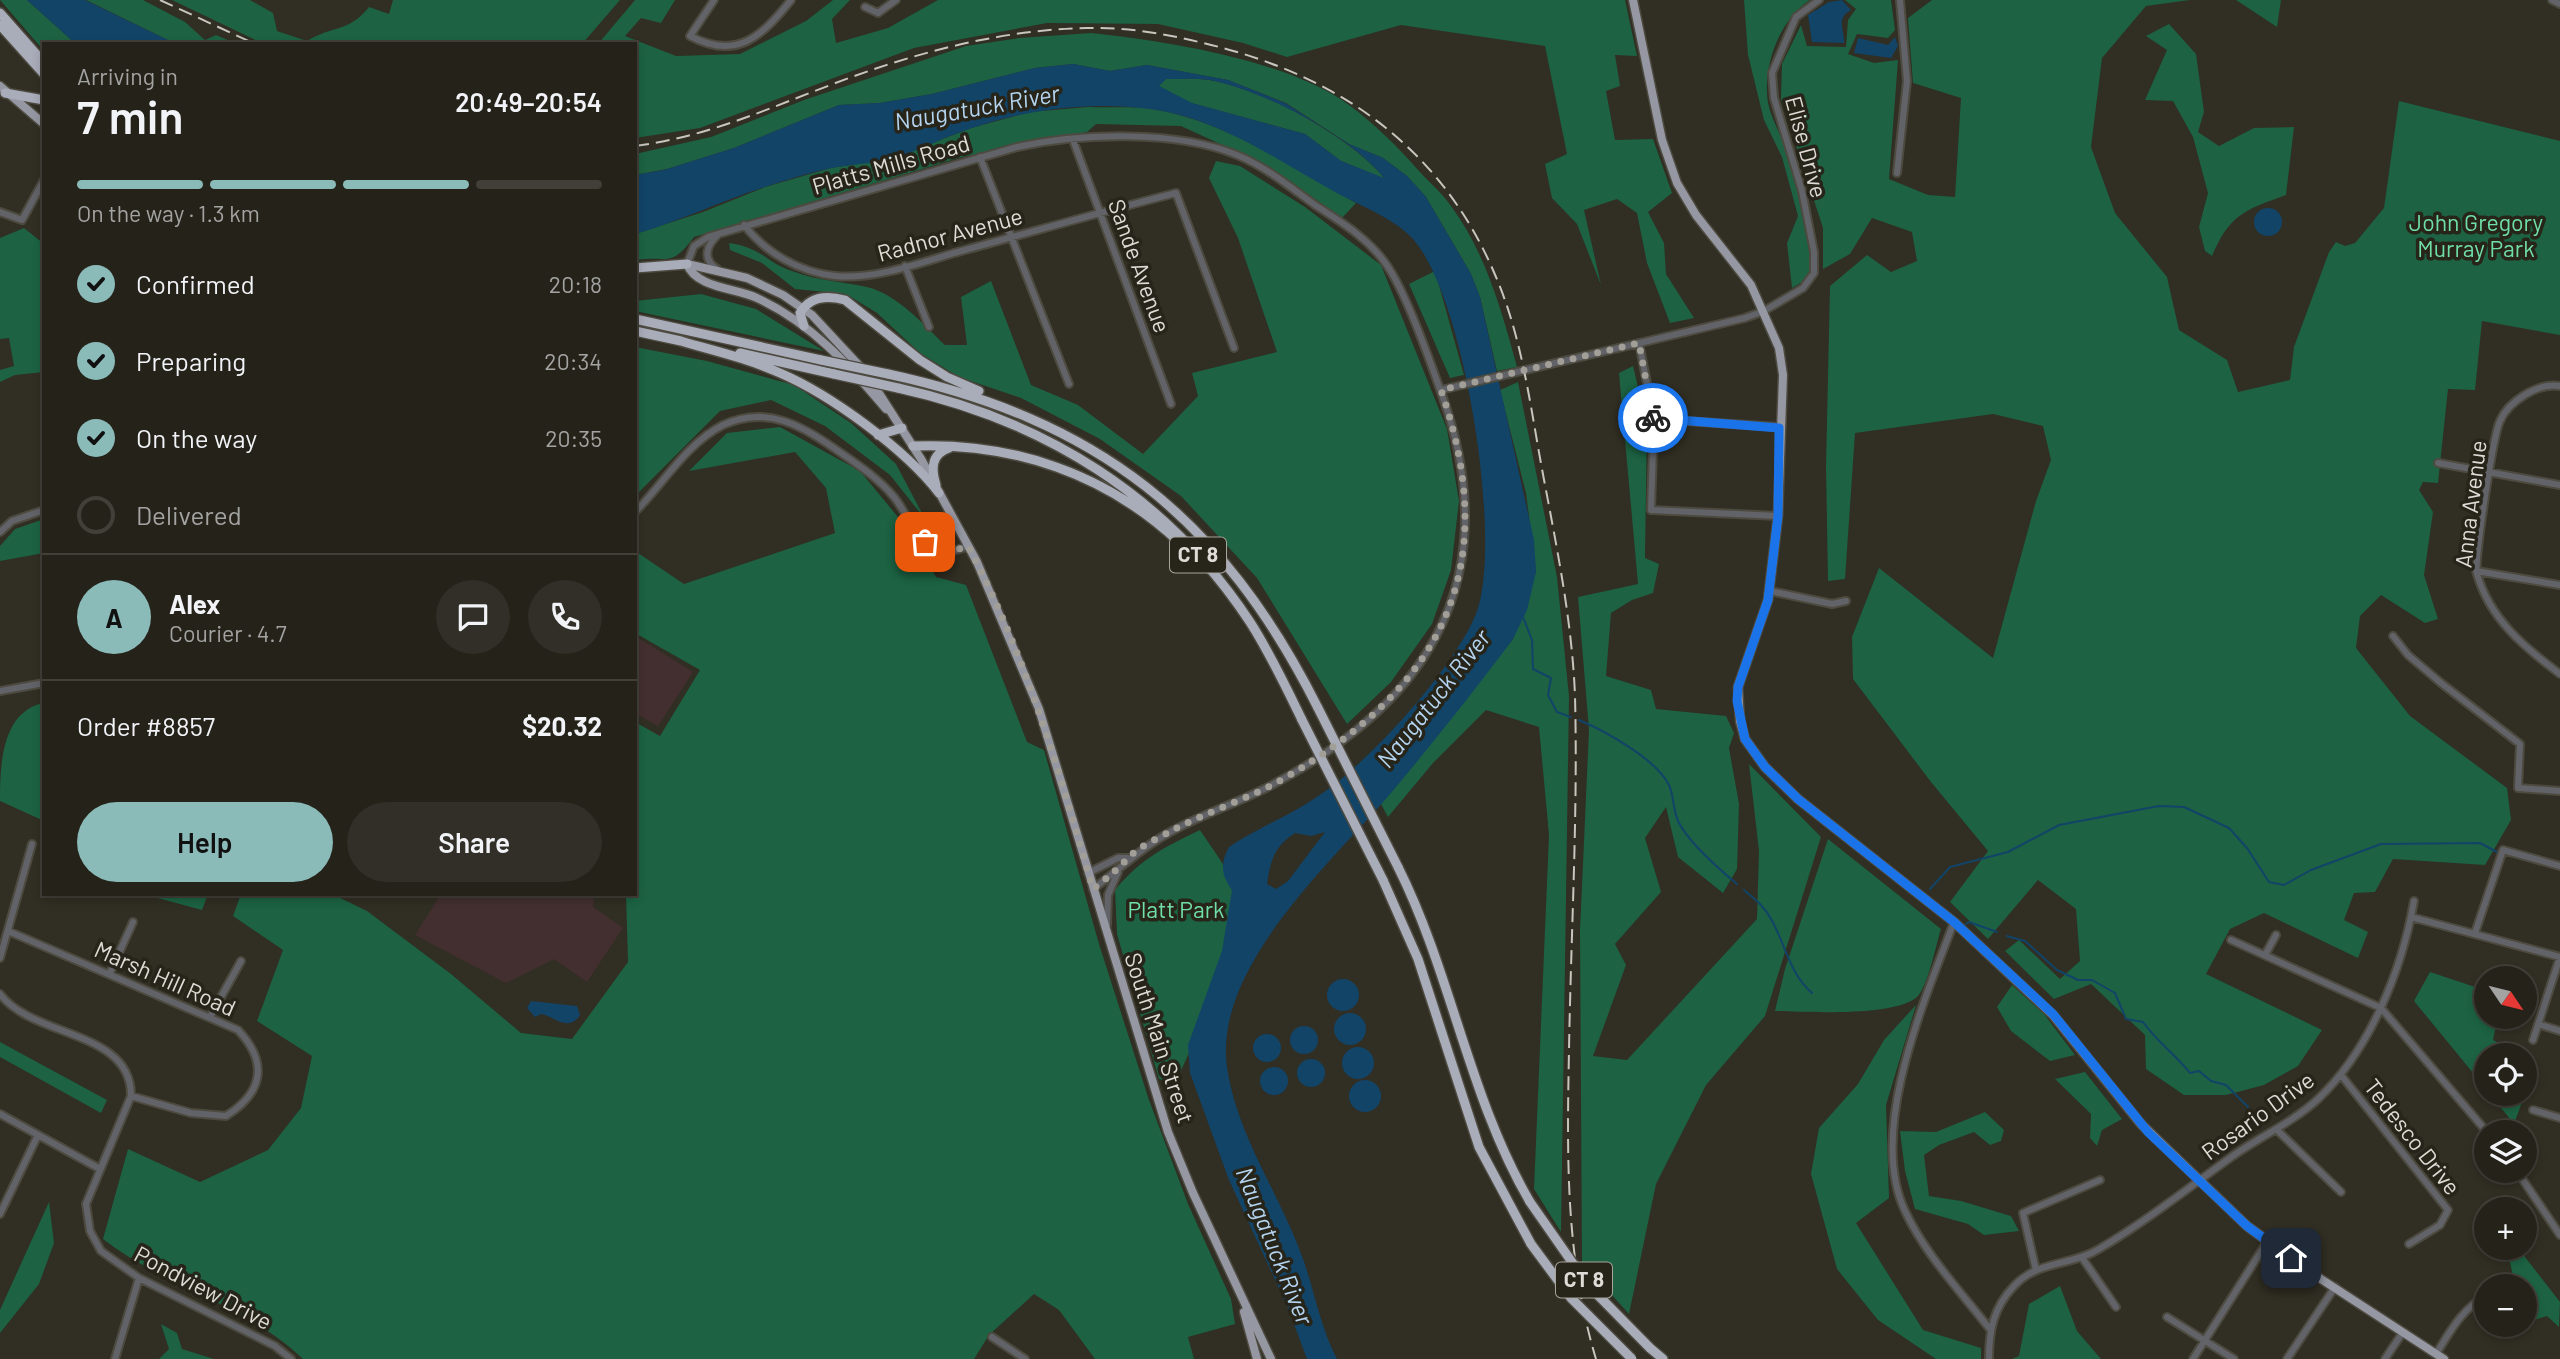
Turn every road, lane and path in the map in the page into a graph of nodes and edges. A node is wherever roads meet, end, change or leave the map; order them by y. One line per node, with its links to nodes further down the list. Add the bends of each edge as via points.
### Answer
1 (714, 0): 2 (street, via 690,36 713,48 727,48 768,29)
2 (791, 0)
3 (896, 0): 9 (street, via 878,13)
4 (1633, 0): 31 (main road, via 1662,140 1677,183 1751,285)
5 (1819, 0): 31 (street, Elise Drive, via 1796,17 1772,73 1774,98 1802,191 1814,252 1813,276 1803,288)
6 (1900, 0): 19 (street, via 1907,81)
7 (2552, 0): 8 (street)
8 (2560, 4)
9 (866, 7)
10 (0, 13): 12 (highway)
11 (0, 25): 13 (highway)
12 (42, 61)
13 (42, 73)
14 (3, 89): 15 (highway); 16 (main road)
15 (42, 99)
16 (42, 122)
17 (1073, 140): 18 (street, Platts Mills Road); 22 (street, Sande Avenue); 41 (street, Platts Mills Road, via 1189,140 1236,155 1277,177 1356,232 1385,262)
18 (980, 157): 23 (street, Platts Mills Road); 25 (street)
19 (1897, 173)
20 (42, 184): 21 (street, via 22,220)
21 (0, 212)
22 (1100, 213): 25 (street, Radnor Avenue); 38 (street, Radnor Avenue, via 1176,193); 42 (street, Sande Avenue)
23 (744, 225): 24 (street, Platts Mills Road); 27 (street, Radnor Avenue, via 774,254 815,272 857,276)
24 (723, 232): 26 (street, Platts Mills Road, via 697,242); 29 (street, via 708,250 708,260)
25 (1010, 237): 27 (street, Radnor Avenue); 39 (street)
26 (687, 264): 28 (highway); 29 (main road); 33 (main road, via 692,275 702,281 755,297)
27 (905, 266): 34 (street)
28 (637, 268)
29 (718, 269): 30 (main road, via 761,284)
30 (803, 308): 33 (highway, via 800,318); 44 (highway, via 822,297 845,300 928,366); 45 (main road, via 851,354)
31 (1764, 311): 37 (street); 46 (main road, via 1779,348 1783,375)
32 (637, 319): 44 (highway, CT 8, bridge, via 965,392)
33 (804, 326): 45 (main road, via 844,360)
34 (929, 327)
35 (637, 331): 36 (highway, CT 8)
36 (677, 340): 47 (highway, via 787,376); 63 (highway, CT 8, bridge, via 898,388 1002,418 1062,446 1100,468 1168,524)
37 (1639, 343): 41 (street); 43 (street)
38 (1234, 348)
39 (1069, 384)
40 (2560, 386): 51 (street, Anna Avenue, via 2553,384 2519,397 2500,421)
41 (1441, 390): 70 (street, Platts Mills Road, via 1459,453 1467,524 1451,599 1420,663 1387,701 1326,751 1275,783 1174,830)
42 (1171, 404)
43 (1654, 419): 46 (street); 56 (street, via 1651,510)
44 (1048, 425): 132 (highway, CT 8, bridge, via 1135,478 1211,545 1272,625 1398,867 1436,953 1497,1138 1530,1202 1588,1285)
45 (902, 428): 47 (highway, via 882,435); 48 (main road, South Main Street)
46 (1779, 428): 56 (main road)
47 (873, 432): 53 (highway, via 912,462)
48 (913, 446): 49 (highway); 53 (main road, South Main Street)
49 (965, 447): 53 (highway, via 936,455 933,472); 63 (highway, via 1048,463 1119,496 1174,538)
50 (2438, 463): 51 (street)
51 (2489, 471): 52 (street); 59 (street, Anna Avenue)
52 (2560, 485)
53 (939, 493): 58 (main road, South Main Street)
54 (637, 510): 58 (street, via 712,431 743,418 773,417 807,430 874,477 929,547 946,552)
55 (42, 511): 57 (street, via 12,521)
56 (1778, 516): 61 (main road)
57 (0, 531)
58 (968, 546): 73 (main road, South Main Street, via 1010,633 1046,730)
59 (2476, 571): 60 (street); 65 (street, Anna Avenue, via 2491,607 2519,644)
60 (2560, 585)
61 (1770, 591): 62 (street, via 1832,604); 78 (main road, via 1738,687 1745,739 1765,767 1798,799)
62 (1846, 601)
63 (1240, 607): 131 (highway, CT 8, bridge, via 1383,880 1422,970 1479,1147 1531,1244 1572,1298)
64 (2393, 636): 68 (street, via 2408,655 2521,747 2518,788)
65 (2560, 674)
66 (42, 683): 67 (street)
67 (0, 691)
68 (2560, 791)
69 (32, 844): 80 (street)
70 (1128, 858): 72 (street, Platts Mills Road); 73 (street, Platts Mills Road, via 1118,858)
71 (2560, 866): 81 (street, via 2502,850)
72 (1122, 867): 74 (street, Platts Mills Road); 79 (street, Platts Mills Road, via 1108,895)
73 (1088, 873): 74 (main road, South Main Street)
74 (1093, 889): 79 (main road, South Main Street)
75 (2414, 901): 76 (street, Rosario Drive)
76 (2411, 917): 81 (street); 90 (street, Rosario Drive)
77 (133, 922): 88 (street)
78 (1954, 922): 106 (main road, via 2053,1014 2123,1104); 121 (street, via 1910,1040 1896,1108 1894,1170 1904,1209 1926,1248)
79 (1105, 930): 117 (main road, South Main Street, via 1168,1132)
80 (8, 931): 86 (street); 88 (street, Marsh Hill Road)
81 (2475, 933): 85 (street)
82 (2276, 935): 84 (street)
83 (2231, 940): 84 (street)
84 (2265, 955): 90 (street)
85 (2560, 957): 92 (street)
86 (0, 958)
87 (241, 961): 91 (street)
88 (110, 973): 91 (street, Marsh Hill Road)
89 (0, 994): 97 (street, via 22,1014 111,1052 131,1080)
90 (2381, 1008): 96 (street, Rosario Drive); 101 (street)
91 (210, 1017): 97 (street, Marsh Hill Road, via 237,1030 250,1043 257,1060 253,1093 240,1107 226,1116 210,1116)
92 (2538, 1024): 94 (street)
93 (2536, 1029): 95 (street)
94 (2560, 1031)
95 (2533, 1040)
96 (2341, 1075): 102 (street, Rosario Drive); 112 (street, Tedesco Drive, via 2448,1210 2440,1225)
97 (131, 1096): 104 (street, Pondview Drive)
98 (2533, 1110): 100 (street)
99 (0, 1114): 103 (street)
100 (2560, 1118)
101 (2477, 1120)
102 (2277, 1130): 106 (street, Rosario Drive); 108 (street)
103 (38, 1135): 104 (street); 109 (street)
104 (100, 1169): 115 (street, Pondview Drive, via 86,1204 90,1231 101,1251)
105 (2100, 1180): 114 (street, via 2022,1213)
106 (2198, 1181): 111 (main road); 113 (street, Rosario Drive)
107 (2525, 1183): 110 (street)
108 (2341, 1192)
109 (0, 1214)
110 (2560, 1234)
111 (2267, 1242): 116 (main road); 124 (street)
112 (2409, 1244)
113 (2083, 1259): 114 (street); 119 (street)
114 (2035, 1270): 121 (street, via 2013,1287)
115 (139, 1278): 126 (street); 127 (street, Pondview Drive, via 275,1346)
116 (2335, 1287): 122 (main road); 136 (street)
117 (1244, 1302): 129 (main road); 130 (main road, South Main Street)
118 (2474, 1303): 125 (street, via 2457,1320)
119 (2116, 1307)
120 (2167, 1317): 124 (street)
121 (1989, 1328): 133 (street)
122 (2403, 1332): 125 (main road); 137 (street)
123 (992, 1337): 128 (street)
124 (2205, 1340): 134 (street); 135 (street)
125 (2440, 1356)
126 (115, 1359)
127 (290, 1359)
128 (1023, 1359)
129 (1257, 1359)
130 (1271, 1359)
131 (1632, 1359)
132 (1663, 1359)
133 (1989, 1359)
134 (2193, 1359)
135 (2234, 1359)
136 (2287, 1359)
137 (2385, 1359)

